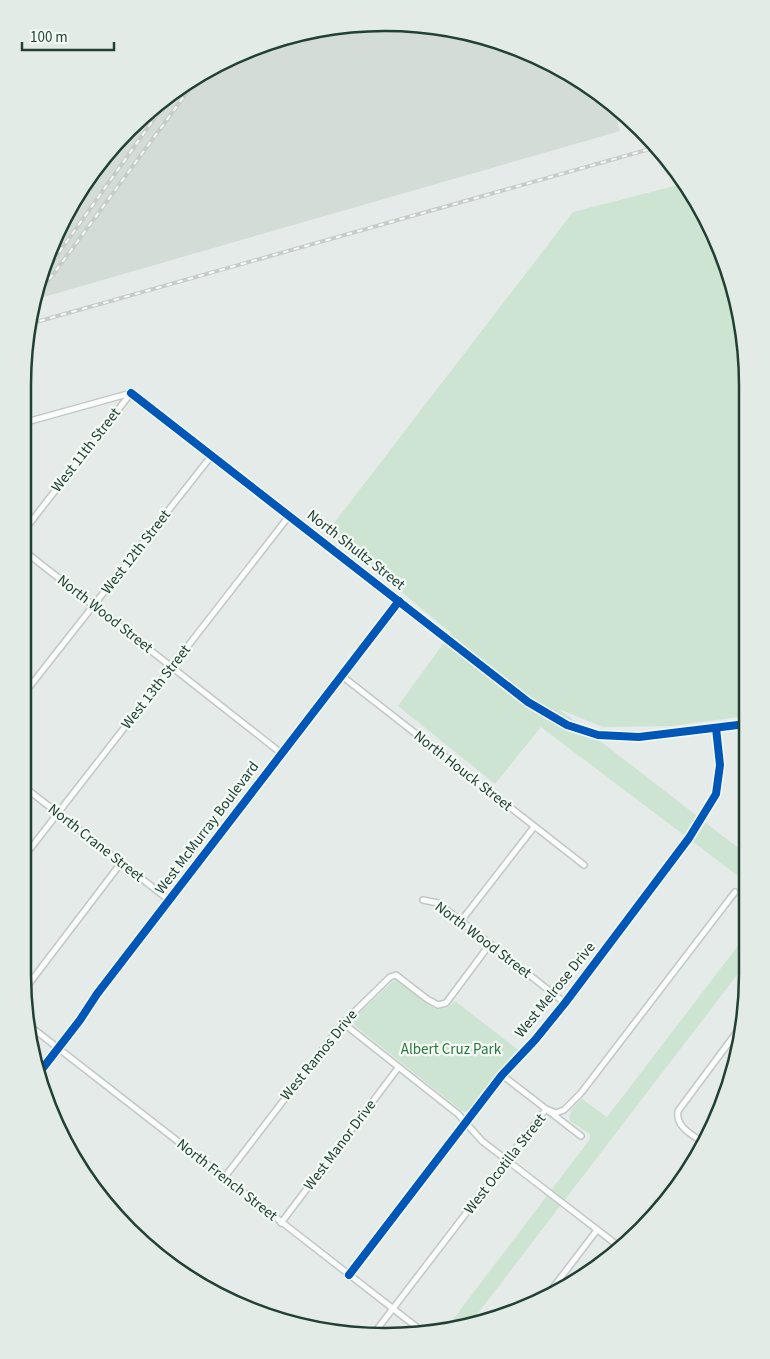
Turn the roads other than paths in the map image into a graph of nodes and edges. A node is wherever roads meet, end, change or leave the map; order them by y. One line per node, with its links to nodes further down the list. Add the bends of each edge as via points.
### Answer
1 (132, 393): 2 (street); 3 (street, North Shultz Street); 5 (street, West 11th Street)
2 (31, 421)
3 (212, 455): 4 (street, North Shultz Street); 8 (street, West 12th Street)
4 (289, 516): 7 (street, North Shultz Street); 9 (street, West 13th Street)
5 (31, 522)
6 (31, 556): 8 (street, North Wood Street)
7 (399, 601): 10 (street, West McMurray Boulevard); 13 (street, North Shultz Street, via 528,702 567,725 598,735 618,737)
8 (93, 605): 9 (street, North Wood Street); 11 (street, West 12th Street)
9 (172, 667): 14 (street, North Wood Street); 16 (street, West 13th Street)
10 (342, 676): 14 (street, West McMurray Boulevard); 17 (street, North Houck Street)
11 (31, 686)
12 (739, 725): 13 (street, North Shultz Street)
13 (716, 728): 27 (street, West Melrose Drive, via 720,765 716,794 706,813)
14 (281, 753): 22 (street, West McMurray Boulevard)
15 (31, 792): 16 (street, North Crane Street)
16 (58, 813): 18 (street, West 13th Street); 19 (street, North Crane Street)
17 (534, 827): 20 (street, North Houck Street); 24 (street)
18 (31, 848)
19 (121, 863): 22 (street, North Crane Street); 26 (street)
20 (584, 865)
21 (735, 892): 35 (street, West Ocotilla Street, via 581,1093 564,1110 556,1113)
22 (170, 900): 31 (street, West McMurray Boulevard)
23 (423, 900): 24 (street, North Wood Street, via 438,903)
24 (461, 921): 25 (street, North Wood Street)
25 (490, 944): 27 (street, North Wood Street); 28 (street, West Ramos Drive, via 446,1003 438,1005 427,999 396,975)
26 (31, 980)
27 (565, 1003): 34 (street, West Melrose Drive)
28 (342, 1023): 33 (street); 40 (street, West Ramos Drive)
29 (36, 1031): 31 (street, North French Street)
30 (733, 1037): 38 (street, via 678,1111 681,1125)
31 (58, 1048): 32 (street, West McMurray Boulevard); 40 (street, North French Street)
32 (44, 1068)
33 (398, 1068): 36 (street, via 458,1114); 41 (street, West Manor Drive)
34 (502, 1074): 35 (street); 36 (street, West Melrose Drive)
35 (546, 1109): 37 (street); 39 (street, West Ocotilla Street)
36 (464, 1123): 39 (street); 44 (street, West Melrose Drive)
37 (582, 1136)
38 (698, 1138)
39 (508, 1160): 42 (street); 46 (street, West Ocotilla Street)
40 (224, 1178): 41 (street, North French Street)
41 (281, 1223): 44 (street, North French Street)
42 (597, 1230): 43 (street); 45 (street)
43 (614, 1243)
44 (348, 1275): 46 (street, North French Street)
45 (557, 1283)
46 (392, 1309): 47 (street, North French Street); 48 (street, West Ocotilla Street)
47 (415, 1326)
48 (378, 1328)

